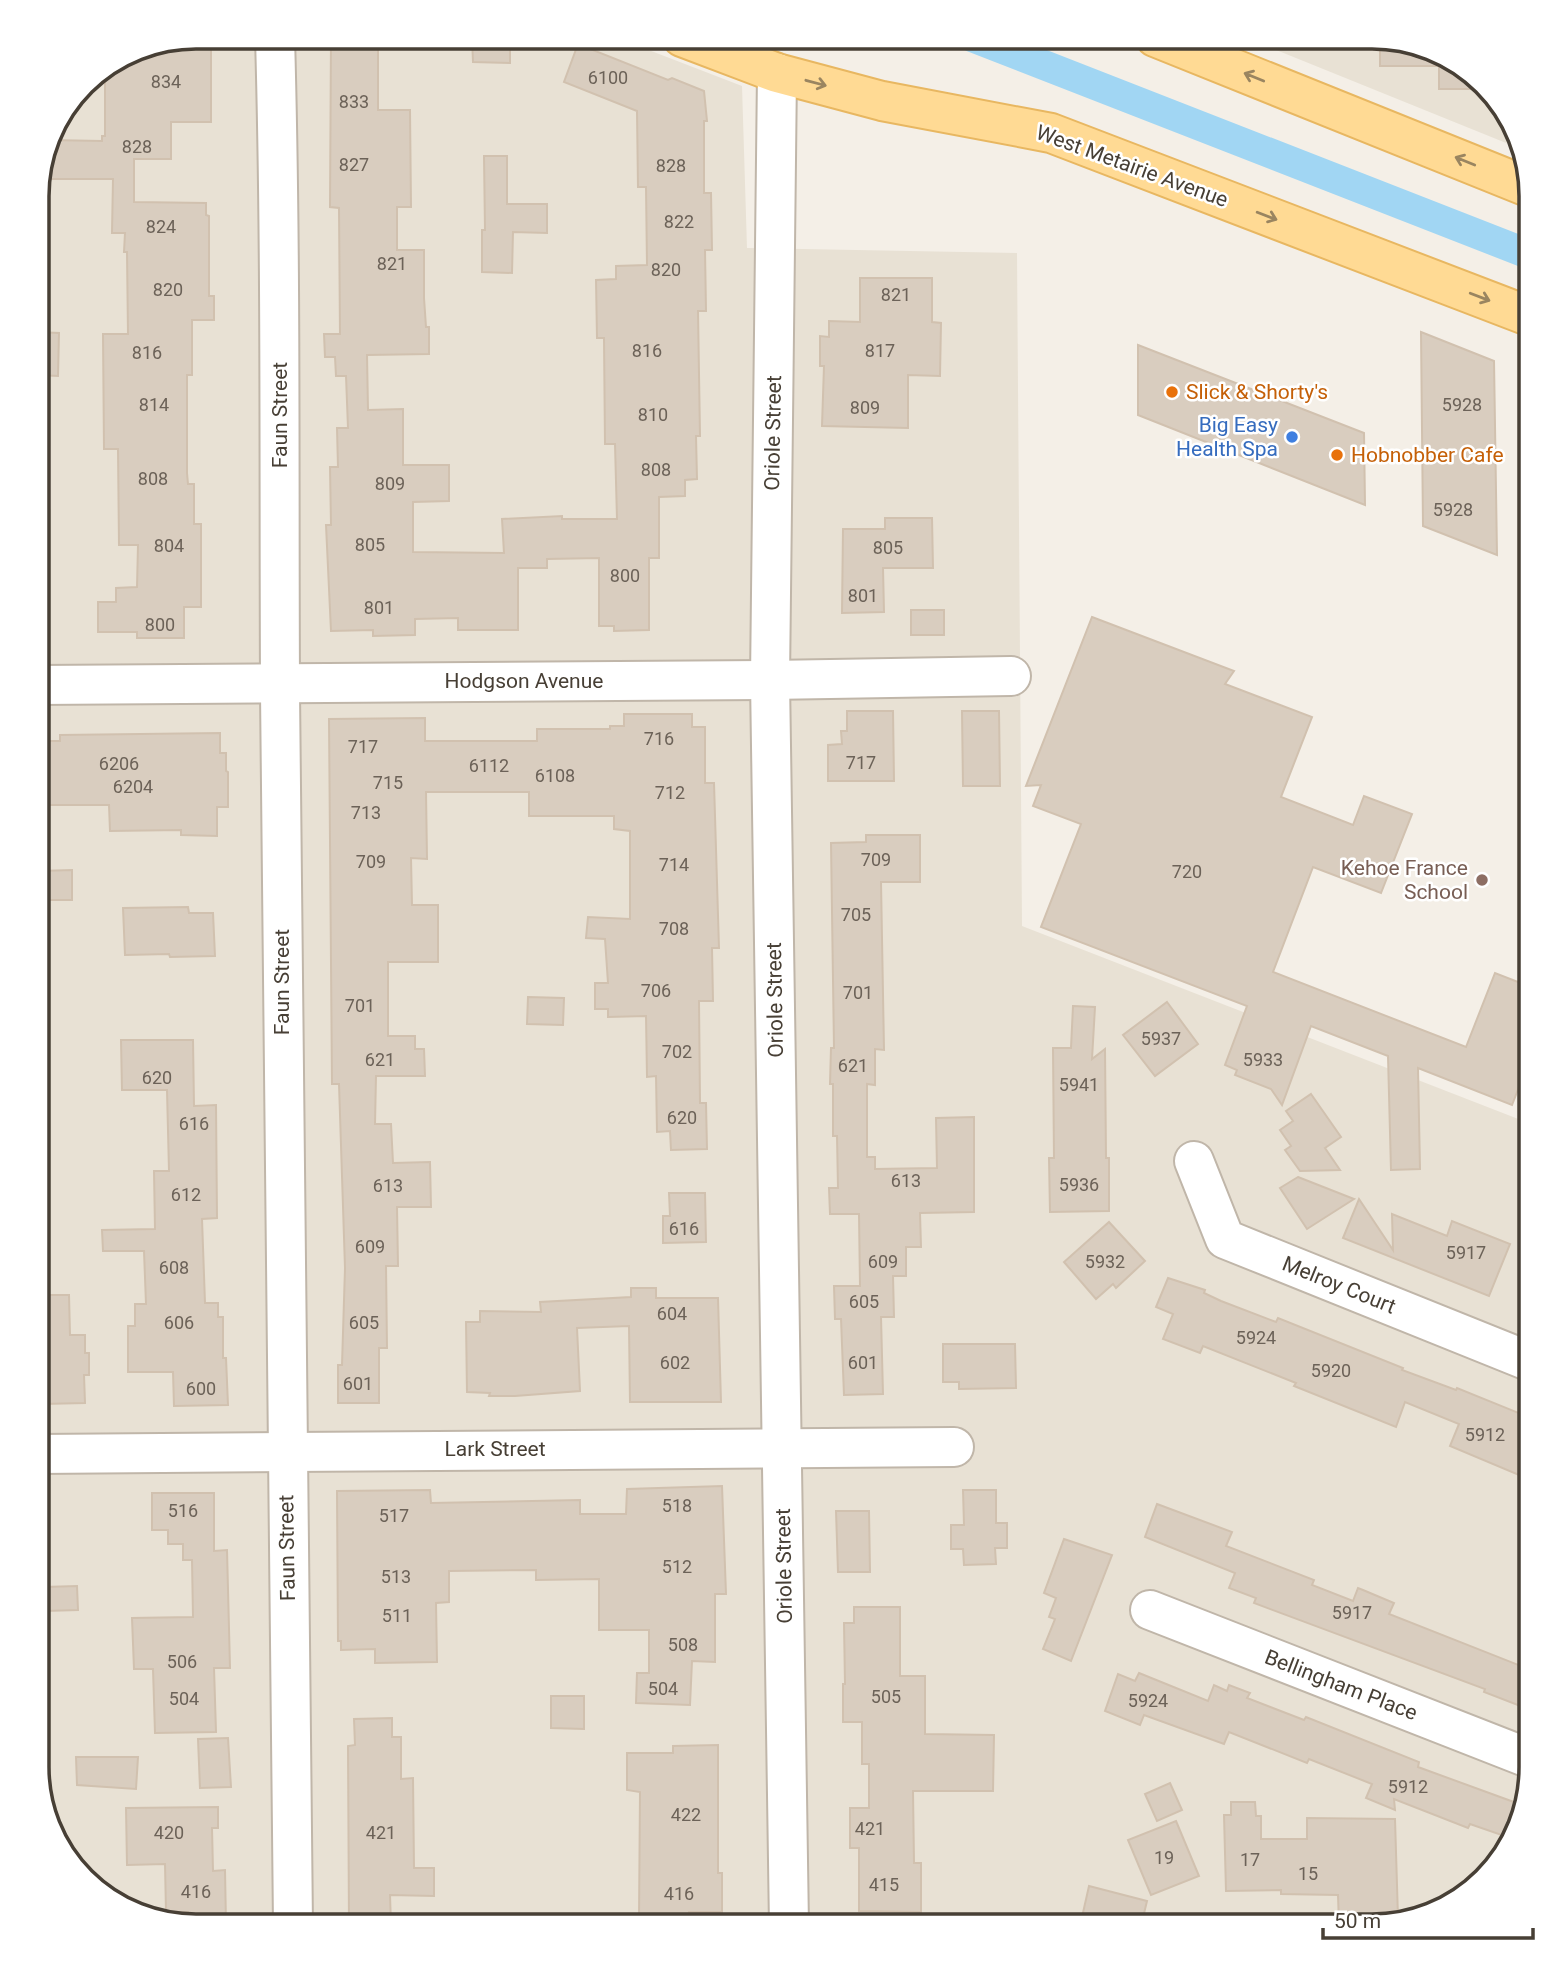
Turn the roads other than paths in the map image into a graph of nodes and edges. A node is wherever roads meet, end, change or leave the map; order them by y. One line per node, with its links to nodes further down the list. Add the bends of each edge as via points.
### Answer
1 (275, 49): 9 (street, Faun Street)
2 (714, 49): 4 (main road, West Metairie Avenue)
3 (1184, 49): 5 (main road, one-way to 3)
4 (777, 73): 6 (main road, West Metairie Avenue, one-way to 6, via 882,101 1051,133); 8 (street, Oriole Street)
5 (1518, 183)
6 (1519, 312)
7 (1011, 676): 8 (street, Hodgson Avenue)
8 (770, 680): 9 (street, Hodgson Avenue); 13 (street, Oriole Street)
9 (280, 682): 10 (street, Hodgson Avenue); 15 (street, Faun Street)
10 (49, 685)
11 (1194, 1161): 12 (street, Melroy Court, via 1225,1239)
12 (1519, 1357)
13 (782, 1447): 14 (street, Lark Street); 15 (street, Lark Street); 20 (street, Oriole Street)
14 (954, 1447)
15 (285, 1451): 16 (street, Lark Street); 19 (street, Faun Street)
16 (49, 1454)
17 (1150, 1610): 18 (street, Bellingham Place)
18 (1519, 1754)
19 (293, 1914)
20 (789, 1914)

